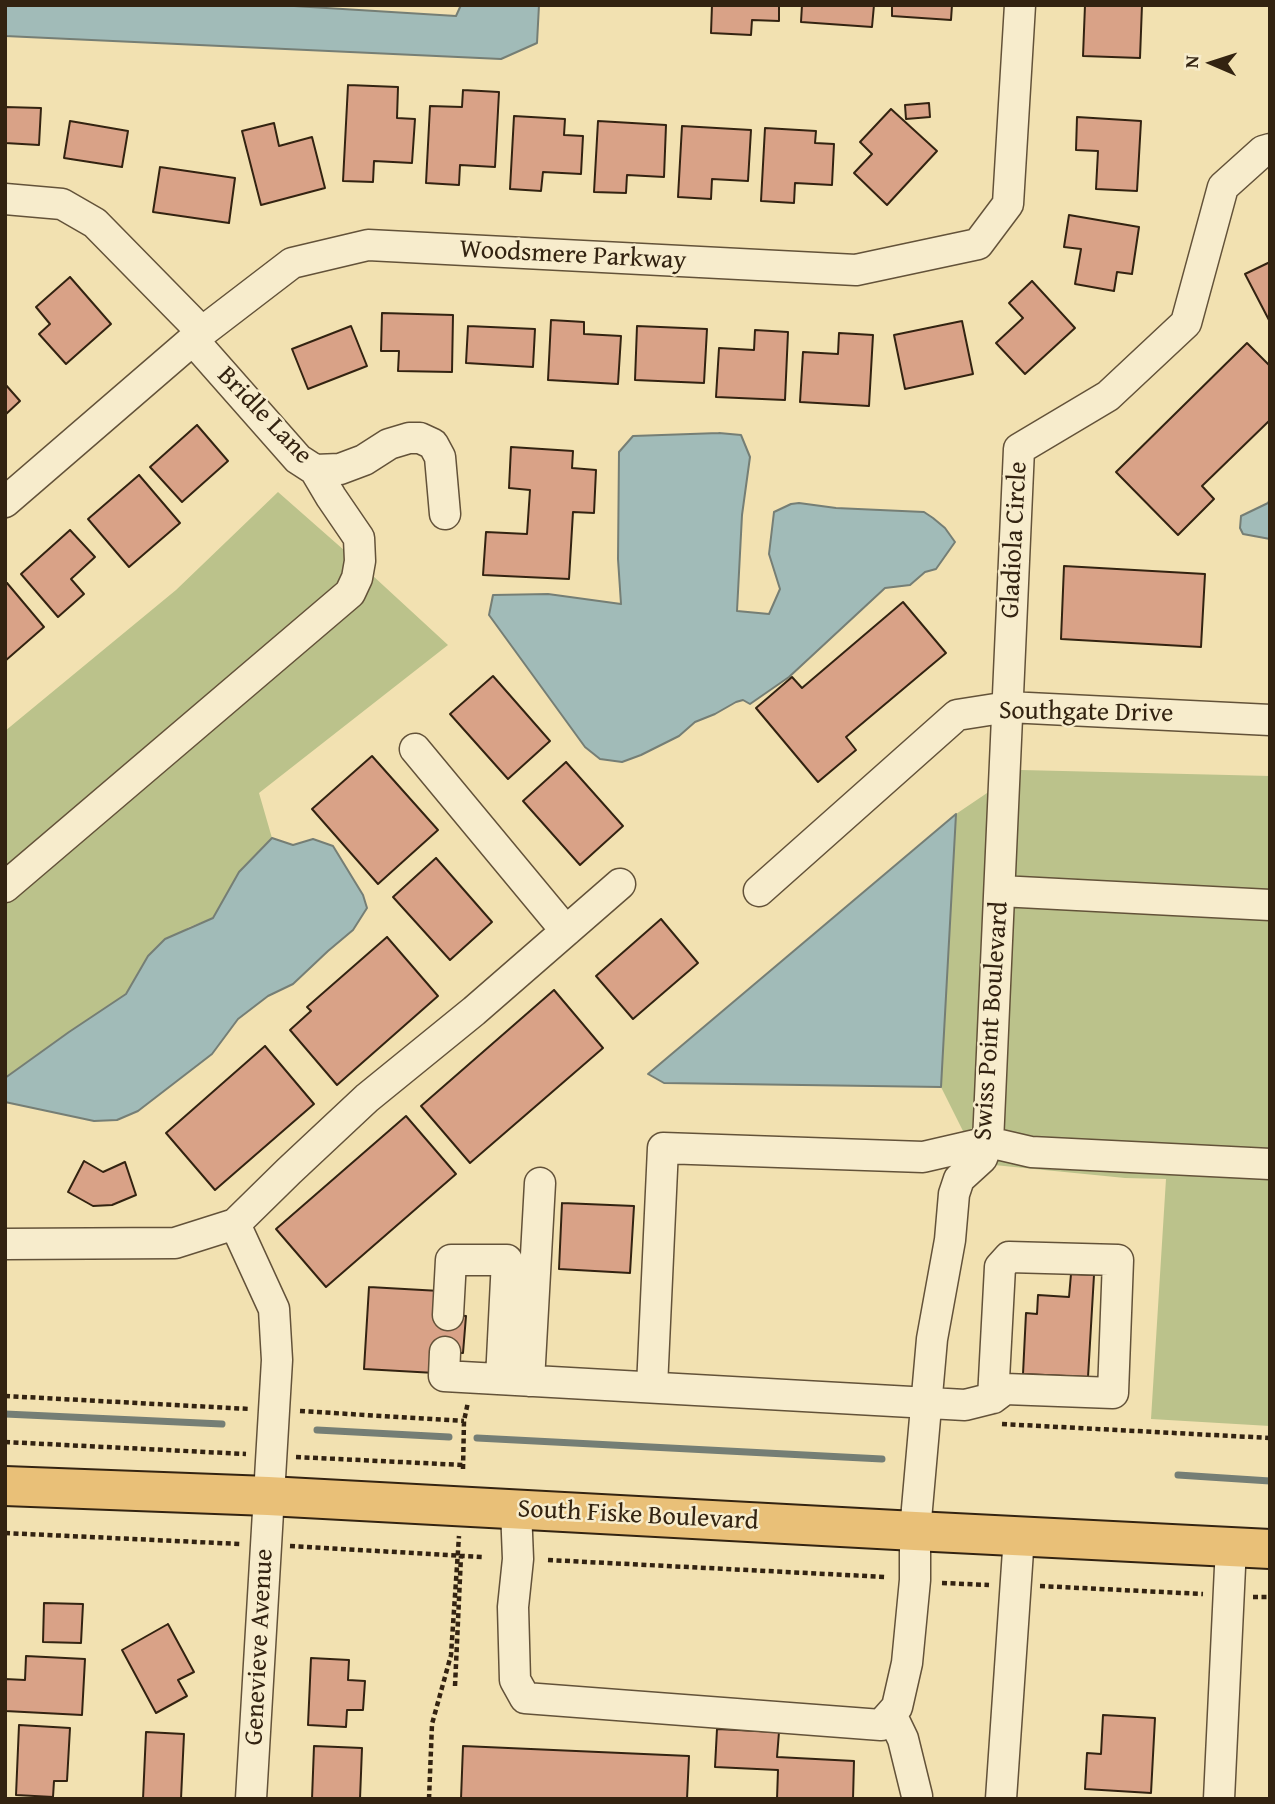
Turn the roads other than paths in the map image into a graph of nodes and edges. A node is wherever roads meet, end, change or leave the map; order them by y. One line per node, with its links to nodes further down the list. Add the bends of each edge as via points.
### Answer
1 (1020, 5): 4 (street, Woodsmere Parkway, via 1008,204 978,244 856,270 368,245 292,263)
2 (1270, 149): 8 (street, Gladiola Circle, via 1223,187 1186,323 1108,396 1019,449)
3 (5, 199): 4 (street, Bridle Lane, via 62,204 95,223)
4 (197, 336): 5 (street, Bridle Lane, via 299,459); 6 (street, Woodsmere Parkway)
5 (315, 470): 7 (street, Bridle Lane, via 340,470 389,444 421,438 433,444 440,457); 12 (street, via 359,538 360,561 350,593)
6 (5, 502)
7 (445, 514)
8 (1008, 707): 9 (street, Southgate Drive); 13 (street, Southgate Drive, via 957,715); 14 (street, Swiss Point Boulevard)
9 (1270, 720)
10 (415, 749): 16 (street)
11 (620, 884): 16 (street)
12 (5, 887)
13 (759, 891)
14 (1000, 891): 15 (street); 17 (street, Swiss Point Boulevard)
15 (1270, 905)
16 (566, 931): 20 (street, via 368,1098)
17 (988, 1142): 18 (street, via 1031,1152); 25 (street, via 923,1157 663,1148); 26 (street, Swiss Point Boulevard, via 982,1158 959,1179 954,1194)
18 (1270, 1164)
19 (540, 1183): 24 (street)
20 (235, 1224): 21 (street, via 175,1243); 29 (street, Genevieve Avenue, via 274,1309 277,1360)
21 (5, 1244)
22 (447, 1315): 24 (street, via 451,1260 507,1260)
23 (445, 1352): 24 (street, via 444,1376)
24 (515, 1380): 25 (street)
25 (652, 1387): 26 (street)
26 (927, 1402): 27 (street); 31 (street, Swiss Point Boulevard)
27 (993, 1411): 27 (street, via 1005,1389 1113,1393 1118,1260 1009,1257 1000,1267)
28 (5, 1486): 29 (main road, South Fiske Boulevard)
29 (268, 1496): 30 (main road, South Fiske Boulevard); 37 (street, Genevieve Avenue)
30 (516, 1509): 31 (main road, South Fiske Boulevard); 35 (street, via 514,1680 526,1698 881,1725)
31 (915, 1531): 32 (main road, South Fiske Boulevard); 35 (street, Swiss Point Boulevard, via 907,1664 897,1707)
32 (1019, 1536): 33 (main road, South Fiske Boulevard); 38 (street)
33 (1231, 1546): 34 (main road, South Fiske Boulevard); 39 (street)
34 (1270, 1549)
35 (891, 1714): 36 (street)
36 (923, 1798)
37 (251, 1799)
38 (1001, 1799)
39 (1219, 1799)

